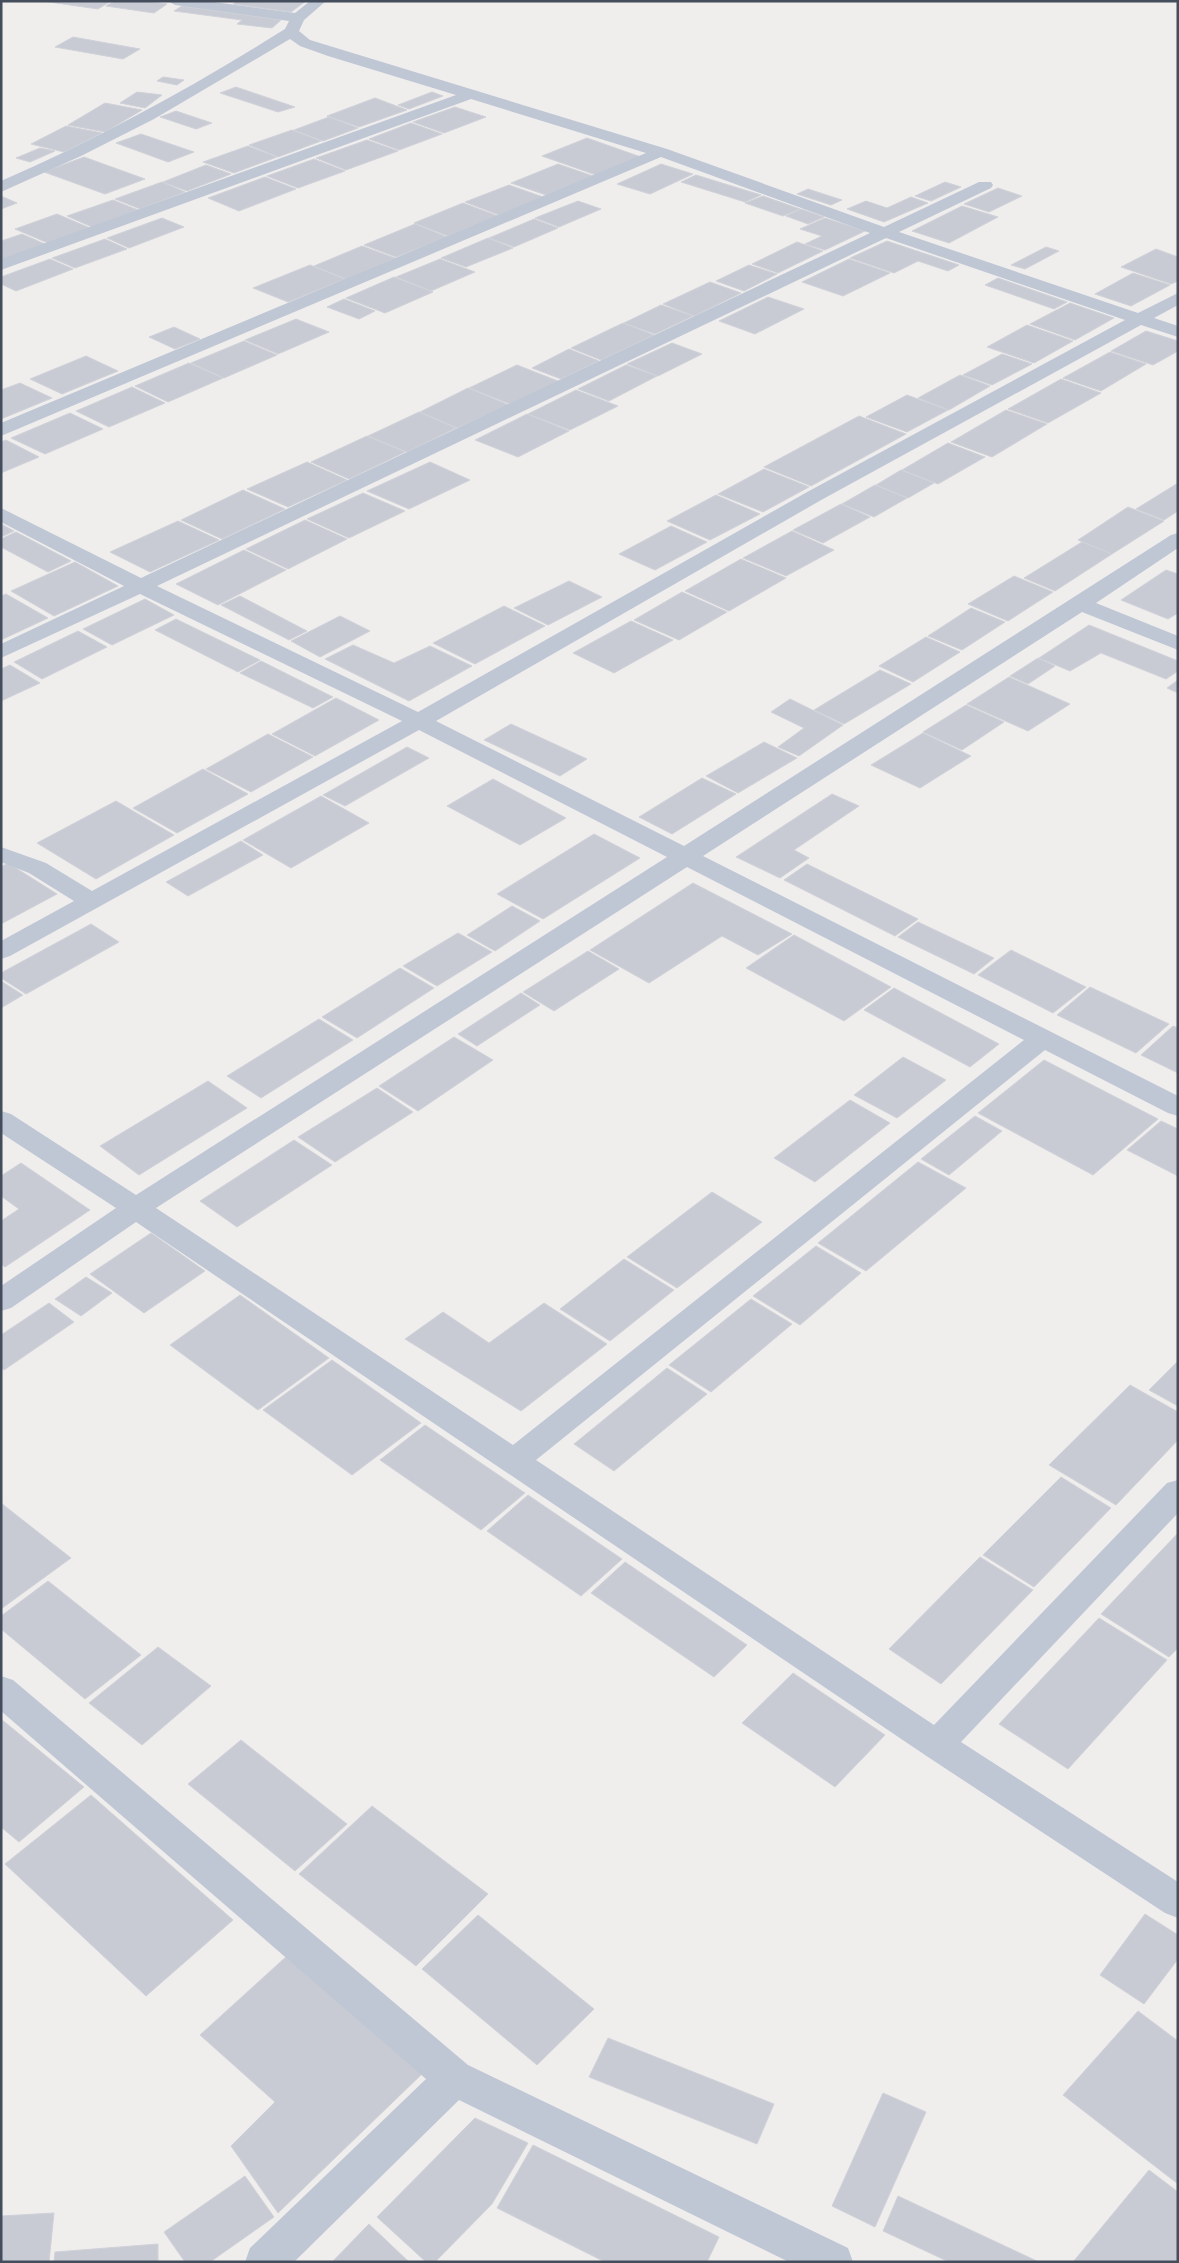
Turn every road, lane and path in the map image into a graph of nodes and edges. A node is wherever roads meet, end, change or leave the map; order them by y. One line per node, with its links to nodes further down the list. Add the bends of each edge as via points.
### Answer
1 (176, 1): 3 (street)
2 (319, 1): 3 (street)
3 (298, 18): 4 (street)
4 (290, 32): 5 (street, via 319,48); 8 (street, via 118,133)
5 (470, 95): 6 (street); 10 (street)
6 (660, 152): 9 (street); 14 (street)
7 (985, 185): 9 (street)
8 (1, 187)
9 (882, 232): 12 (street); 17 (street)
10 (1, 265)
11 (1178, 298): 12 (street)
12 (1139, 319): 13 (street); 21 (street, via 816,494)
13 (1178, 332)
14 (1, 430)
15 (1, 514): 17 (street)
16 (1178, 539): 18 (street)
17 (141, 586): 20 (street); 21 (street)
18 (1080, 604): 19 (street); 23 (street)
19 (1178, 644)
20 (1, 652)
21 (419, 721): 23 (street); 24 (street)
22 (1, 854): 24 (street, via 22,859 41,869)
23 (684, 855): 26 (street); 29 (street)
24 (92, 902): 25 (street)
25 (1, 951)
26 (1042, 1039): 27 (street); 31 (street)
27 (1178, 1107)
28 (1, 1120): 29 (street)
29 (136, 1208): 30 (street); 31 (street)
30 (1, 1301)
31 (514, 1461): 34 (street)
32 (1178, 1492): 34 (street)
33 (1, 1690): 36 (street)
34 (937, 1745): 35 (street)
35 (1178, 1902)
36 (454, 2078): 37 (street); 38 (street)
37 (265, 2262)
38 (833, 2262)

